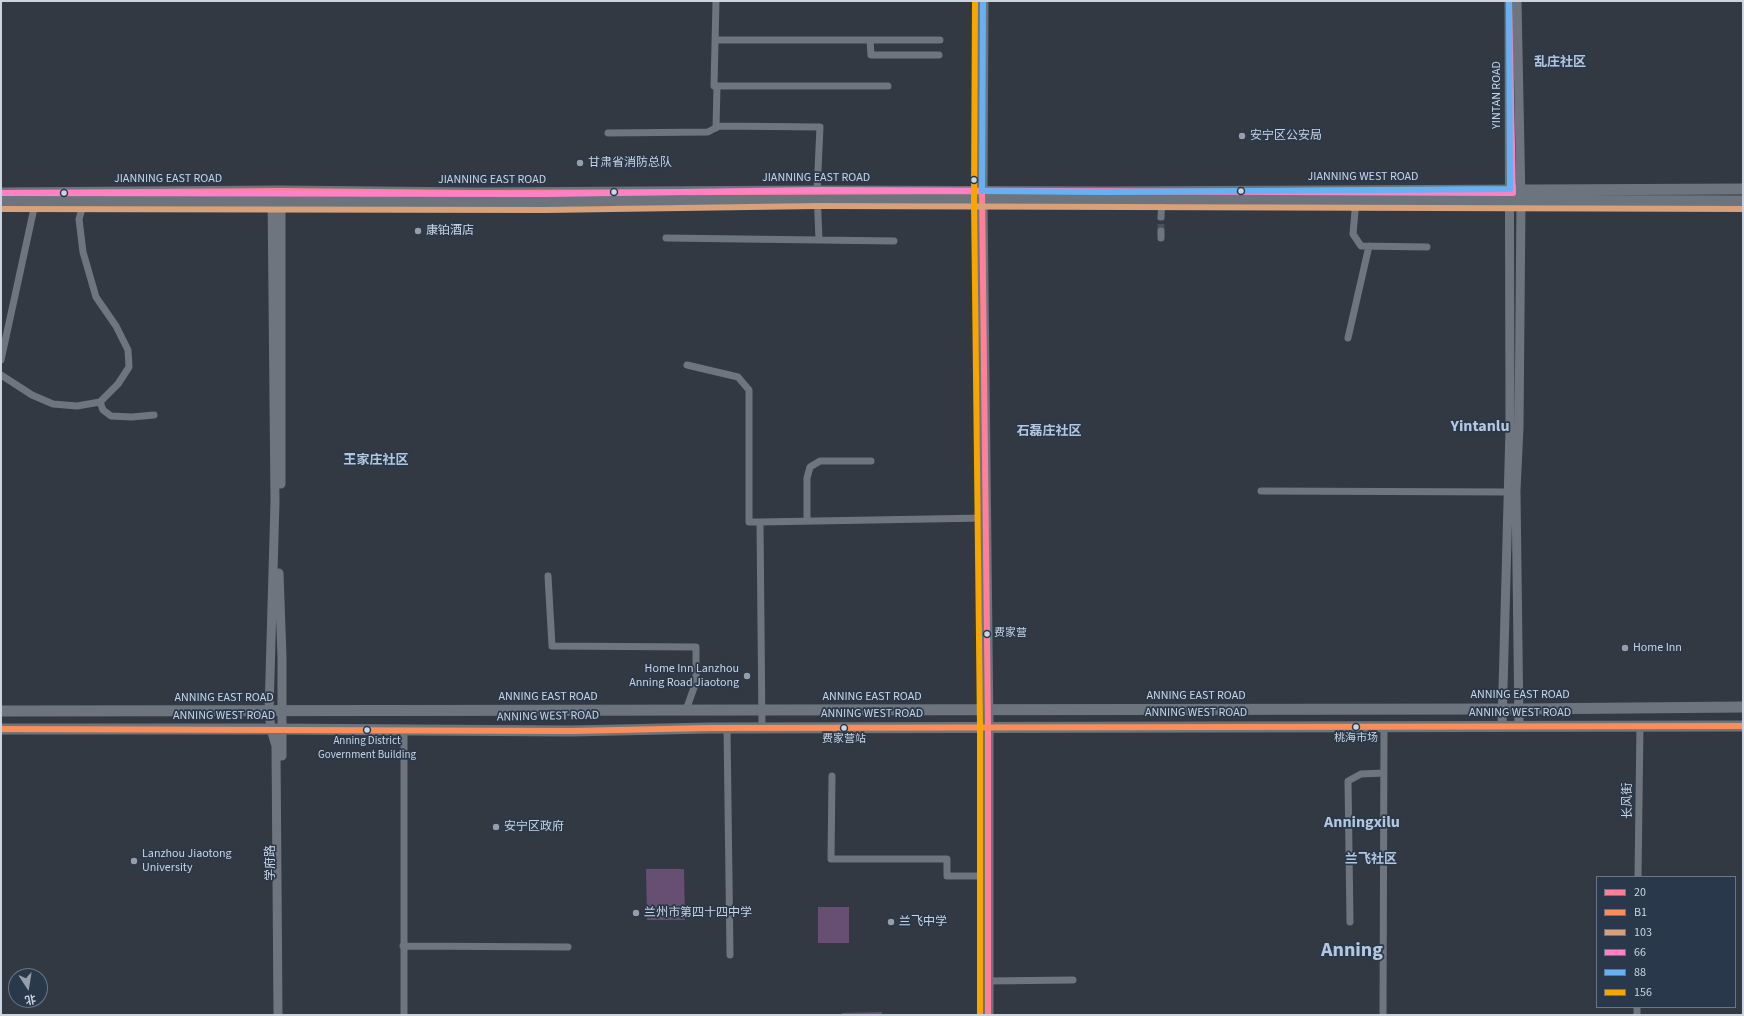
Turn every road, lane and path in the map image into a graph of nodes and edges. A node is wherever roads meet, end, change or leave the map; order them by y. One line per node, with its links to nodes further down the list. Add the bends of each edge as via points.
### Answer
1 (716, 1): 5 (street)
2 (983, 1): 17 (main road)
3 (1509, 1): 13 (street, YINTAN ROAD)
4 (1517, 1): 13 (street, YINTAN ROAD)
5 (715, 40): 6 (street); 9 (street, via 714,86)
6 (870, 40): 7 (street); 8 (street, via 871,55)
7 (940, 40)
8 (940, 55)
9 (717, 86): 10 (street); 11 (street)
10 (888, 86)
11 (716, 128): 12 (street, via 708,132); 16 (street, via 820,127)
12 (608, 133)
13 (1515, 189): 14 (main road, JIANNING WEST ROAD); 17 (main road, JIANNING WEST ROAD); 23 (street); 24 (street)
14 (1743, 189)
15 (1, 193): 19 (main road, JIANNING EAST ROAD)
16 (817, 194): 17 (main road, JIANNING EAST ROAD); 18 (main road, JIANNING EAST ROAD, via 475,193); 29 (street)
17 (982, 195): 20 (main road, JIANNING WEST ROAD); 42 (main road)
18 (277, 196): 19 (main road, JIANNING EAST ROAD); 26 (main road, JIANNING EAST ROAD); 56 (street, via 275,502); 57 (street, 学府路)
19 (36, 197): 22 (main road, JIANNING EAST ROAD); 26 (main road, JIANNING EAST ROAD); 34 (street)
20 (1162, 200): 21 (main road, JIANNING WEST ROAD); 27 (street)
21 (1356, 200): 23 (main road, JIANNING WEST ROAD); 31 (street, via 1353,234 1362,246)
22 (1, 201)
23 (1510, 201): 24 (main road, JIANNING WEST ROAD); 41 (street)
24 (1521, 201): 25 (main road, JIANNING WEST ROAD); 41 (street, via 1519,427)
25 (1743, 201)
26 (84, 202): 37 (street, via 80,219 82,252 96,297 116,326 128,350 129,368 118,384)
27 (1161, 218)
28 (666, 238): 29 (street)
29 (819, 240): 30 (street)
30 (894, 241)
31 (1369, 246): 32 (street); 33 (street)
32 (1427, 247)
33 (1348, 338)
34 (1, 360)
35 (688, 365): 44 (street, via 734,375 745,383 749,390 749,522)
36 (1, 375): 37 (street, via 32,395 52,404 77,406)
37 (100, 402): 38 (street, via 103,410 111,416)
38 (154, 415)
39 (871, 461): 43 (street, via 820,461 810,467 807,478)
40 (1261, 491): 41 (street)
41 (1512, 492): 49 (street); 50 (street)
42 (985, 518): 43 (street); 53 (main road)
43 (807, 521): 44 (street)
44 (760, 522): 52 (street)
45 (548, 576): 51 (street, via 552,646 696,647 696,682)
46 (1743, 707): 47 (main road, ANNING EAST ROAD)
47 (1557, 708): 50 (main road, ANNING EAST ROAD); 63 (main road, via 1551,717)
48 (1472, 709): 49 (main road, ANNING EAST ROAD); 53 (main road, ANNING EAST ROAD); 60 (main road, via 1474,719)
49 (1504, 709): 50 (main road, ANNING EAST ROAD); 61 (street)
50 (1519, 709): 62 (street)
51 (686, 710): 52 (main road, ANNING EAST ROAD); 57 (main road, ANNING EAST ROAD)
52 (762, 710): 53 (main road, ANNING EAST ROAD); 67 (street)
53 (988, 710): 65 (main road)
54 (1, 711): 55 (main road, ANNING EAST ROAD)
55 (236, 711): 56 (main road, ANNING EAST ROAD); 69 (main road, via 240,718)
56 (269, 711): 57 (main road, ANNING EAST ROAD); 70 (street)
57 (282, 711): 70 (street, 学府路)
58 (1640, 725): 63 (main road, ANNING WEST ROAD); 64 (main road, ANNING WEST ROAD); 75 (street, 长风街)
59 (1384, 726): 60 (main road, ANNING WEST ROAD); 65 (main road, ANNING WEST ROAD); 72 (street)
60 (1471, 726): 61 (main road, ANNING WEST ROAD)
61 (1502, 726): 62 (main road, ANNING WEST ROAD)
62 (1519, 726): 63 (main road, ANNING WEST ROAD)
63 (1556, 726)
64 (1743, 726)
65 (988, 727): 67 (main road, ANNING WEST ROAD); 74 (main road)
66 (727, 728): 67 (main road, ANNING WEST ROAD); 71 (main road, ANNING WEST ROAD, via 572,731); 79 (street)
67 (762, 728)
68 (1, 729): 69 (main road, ANNING WEST ROAD)
69 (236, 729): 70 (main road, ANNING WEST ROAD)
70 (276, 729): 71 (main road, ANNING WEST ROAD); 82 (street, 学府路); 83 (street, 学府路)
71 (404, 730): 77 (street)
72 (1384, 773): 76 (street, via 1361,774 1348,781); 86 (street)
73 (832, 776): 74 (street, via 831,859 946,859 947,876)
74 (988, 876): 81 (main road)
75 (1638, 876)
76 (1350, 922)
77 (404, 946): 78 (street); 84 (street)
78 (568, 946)
79 (730, 955)
80 (1073, 980): 81 (street)
81 (988, 981): 85 (main road)
82 (278, 1015)
83 (284, 1015)
84 (404, 1015)
85 (988, 1015)
86 (1383, 1015)

